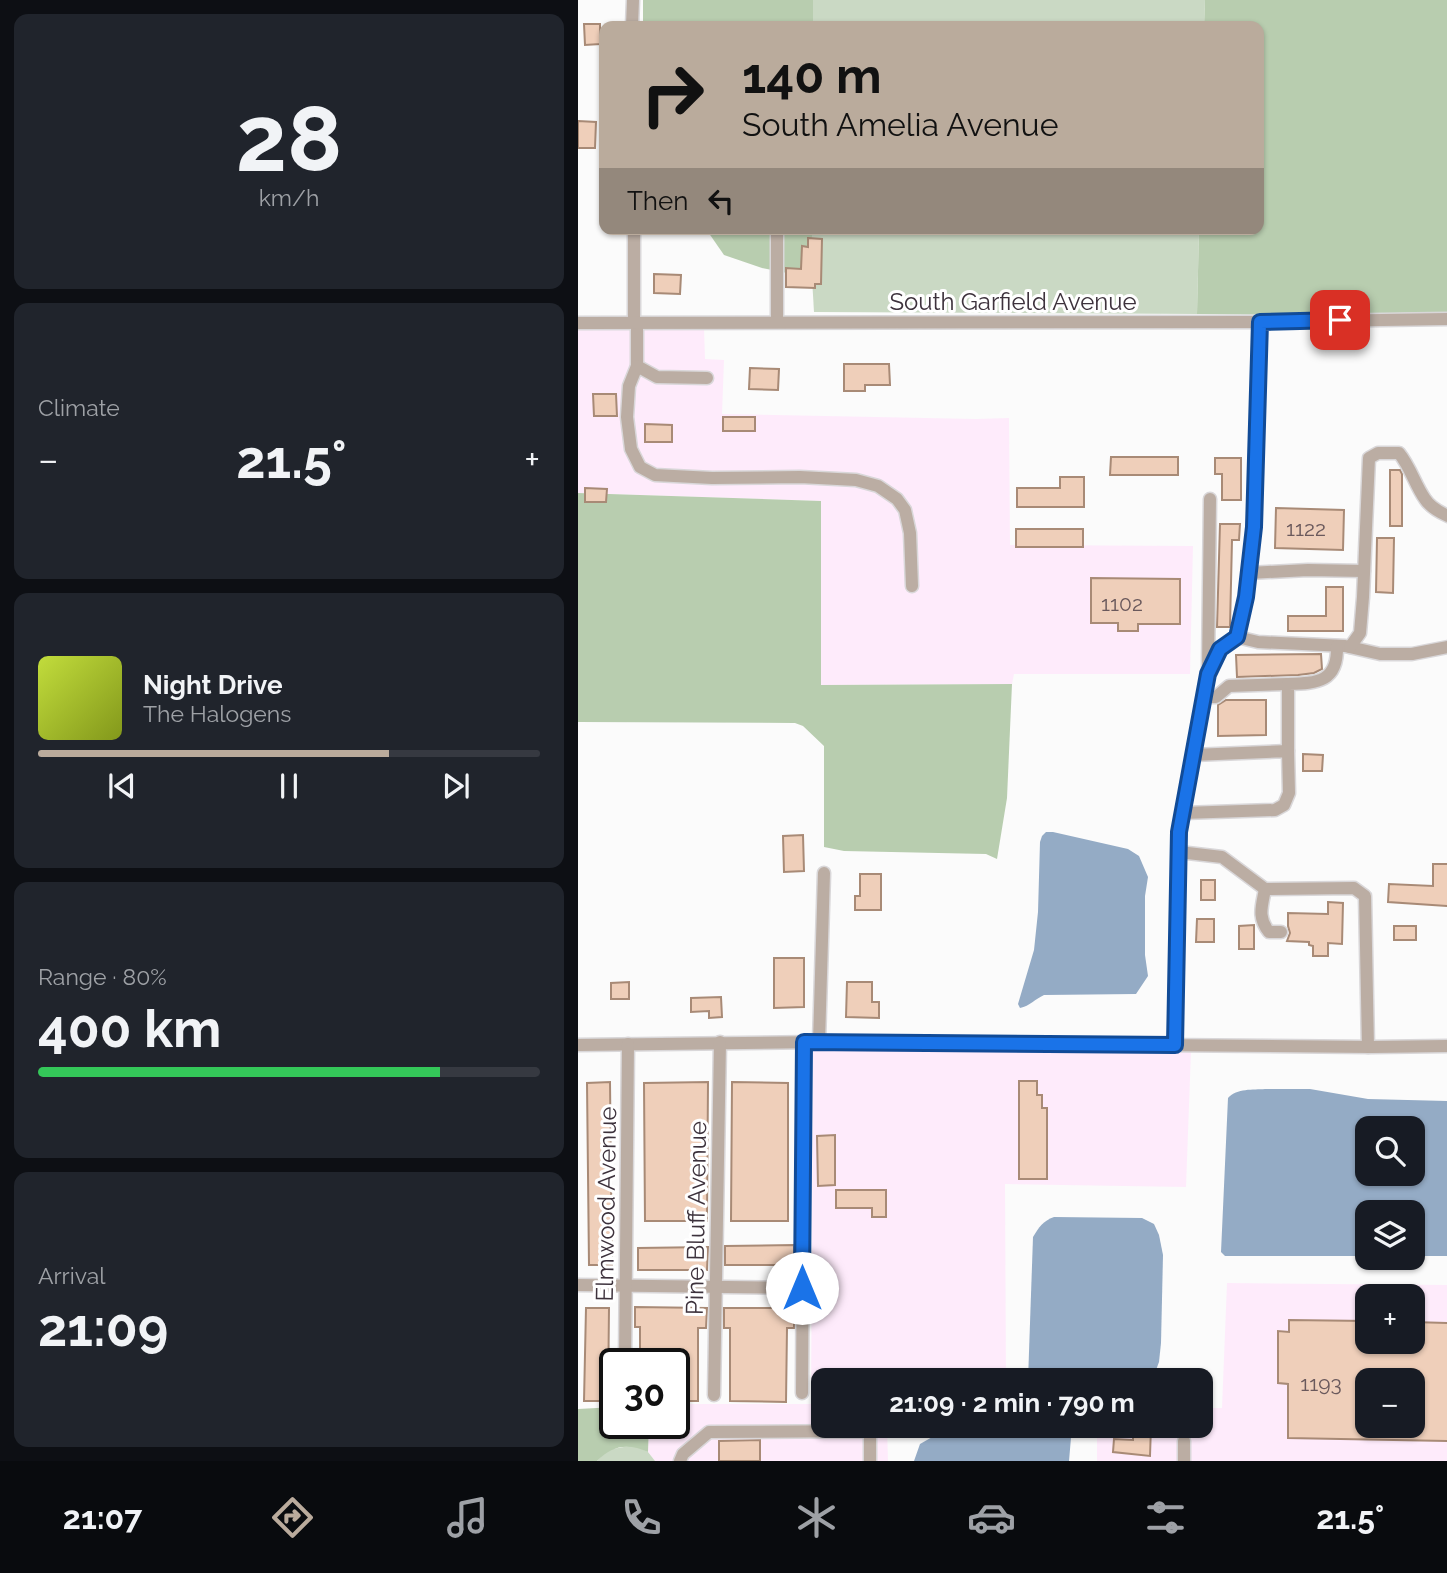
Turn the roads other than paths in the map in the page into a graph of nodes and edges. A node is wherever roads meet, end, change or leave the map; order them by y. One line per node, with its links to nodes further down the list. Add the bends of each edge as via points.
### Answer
1 (633, 0): 2 (street)
2 (632, 21)
3 (634, 235): 6 (street)
4 (777, 235): 7 (street)
5 (1448, 318): 8 (street, South Garfield Avenue)
6 (635, 322): 7 (street, South Garfield Avenue); 9 (street, South Garfield Avenue); 10 (street)
7 (777, 322): 8 (street, South Garfield Avenue)
8 (1260, 322): 15 (street)
9 (578, 323)
10 (638, 366): 11 (street, via 657,377); 16 (street, via 629,386 627,417 631,449 640,467 655,475 856,480 878,486 905,510)
11 (707, 378)
12 (1210, 499): 20 (street)
13 (1448, 516): 14 (street, via 1425,499 1399,453 1369,458)
14 (1364, 571): 15 (street); 18 (street, via 1360,633)
15 (1249, 573): 17 (street)
16 (912, 586)
17 (1237, 637): 18 (street); 20 (street, via 1220,649)
18 (1343, 646): 19 (street, via 1380,654); 21 (street, via 1328,677 1315,683)
19 (1448, 647)
20 (1208, 674): 22 (street)
21 (1288, 684): 22 (street, via 1229,686 1216,697); 23 (street)
22 (1203, 697): 24 (street)
23 (1288, 751): 24 (street); 25 (street, via 1289,793 1284,805 1275,810)
24 (1193, 755): 25 (street)
25 (1183, 813): 26 (street)
26 (1179, 852): 28 (street, via 1222,857); 35 (street)
27 (824, 873): 32 (street)
28 (1265, 889): 29 (street, via 1262,923 1269,932); 37 (street, via 1354,888 1365,896)
29 (1281, 932)
30 (720, 1042): 31 (street); 33 (street); 40 (street, Pine Bluff Avenue)
31 (804, 1042): 32 (street); 41 (street)
32 (820, 1042): 35 (street)
33 (628, 1044): 34 (street); 39 (street, Elmwood Avenue)
34 (578, 1045)
35 (1175, 1045): 37 (street)
36 (1448, 1046): 37 (street)
37 (1368, 1047)
38 (578, 1285): 39 (street)
39 (626, 1286): 40 (street); 42 (street, Elmwood Avenue)
40 (716, 1287): 41 (street); 44 (street, Pine Bluff Avenue)
41 (802, 1288): 43 (street)
42 (625, 1348)
43 (801, 1393)
44 (714, 1395)
45 (1184, 1441): 48 (street)
46 (680, 1461): 47 (street, via 709,1432 870,1431)
47 (870, 1461)
48 (1184, 1461)

